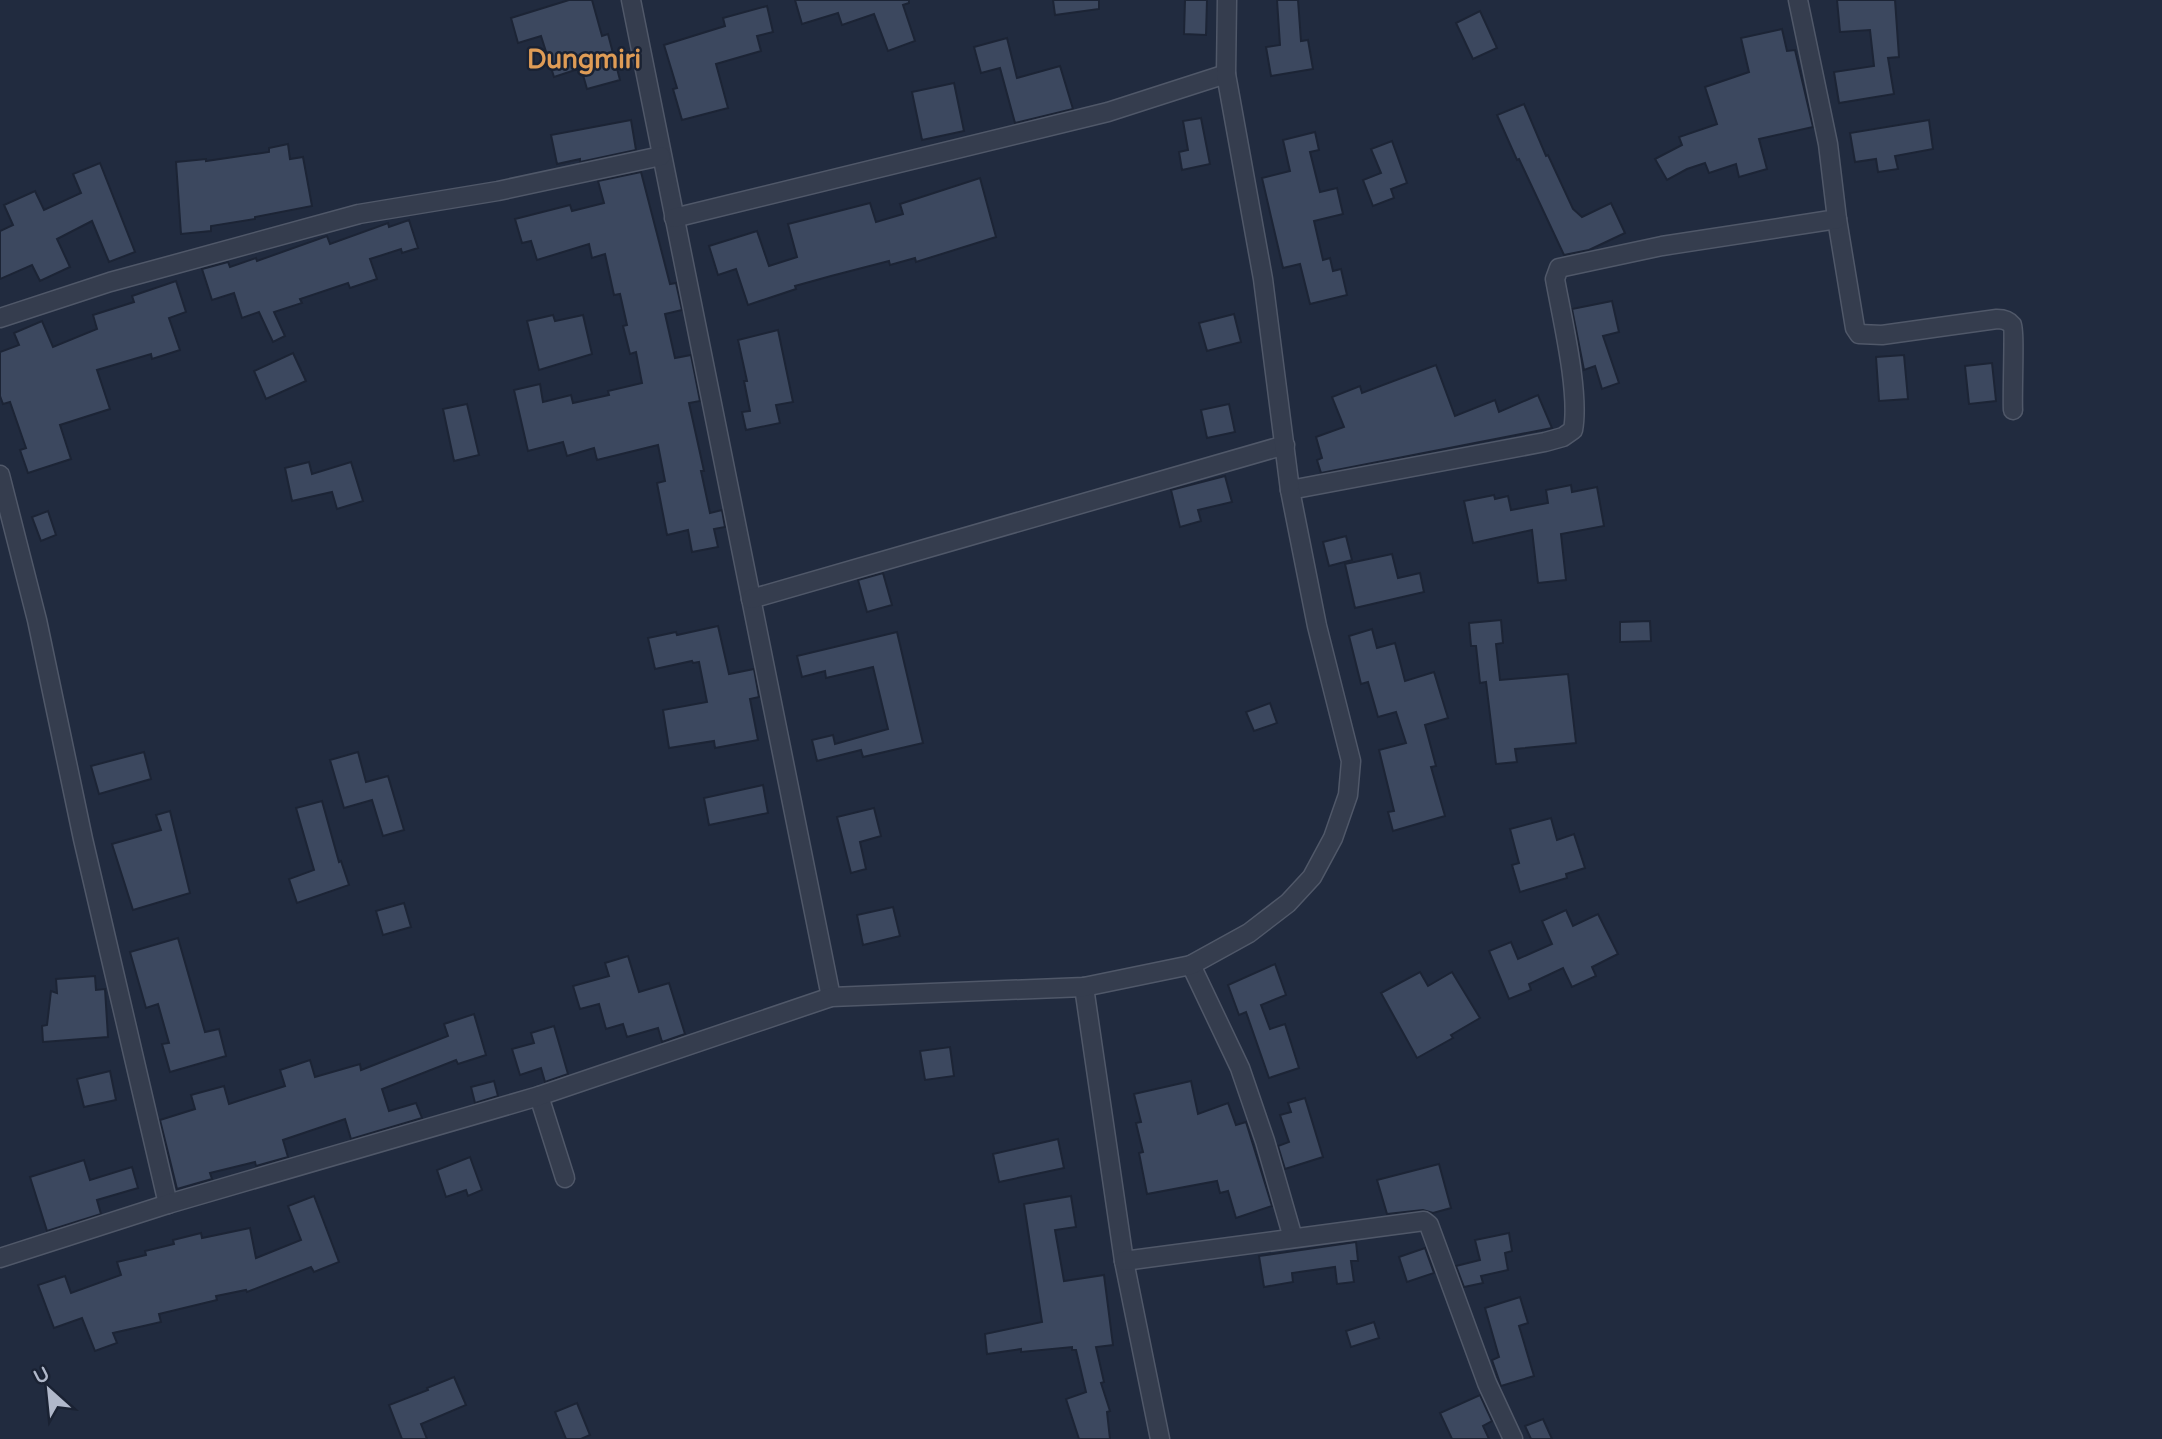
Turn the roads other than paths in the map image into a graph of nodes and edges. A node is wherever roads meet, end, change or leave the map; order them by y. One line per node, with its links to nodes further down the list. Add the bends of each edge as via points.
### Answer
1 (631, 0): 5 (street)
2 (1227, 0): 4 (street)
3 (1798, 0): 7 (street, via 1828,144)
4 (1226, 74): 6 (street, via 1108,111); 10 (street, via 1263,279)
5 (661, 156): 6 (street); 8 (street, via 498,191 359,214 110,282)
6 (674, 218): 13 (street)
7 (1837, 219): 9 (street, via 1859,334 2006,320 2015,335); 12 (street, via 1662,246 1559,268 1555,279 1576,417 1573,430 1545,442)
8 (0, 318)
9 (2013, 410)
10 (1285, 445): 12 (street); 13 (street)
11 (0, 475): 19 (street)
12 (1290, 490): 14 (street, via 1317,626 1351,761 1348,796 1333,838 1311,877 1288,903 1249,933)
13 (751, 598): 16 (street)
14 (1191, 965): 15 (street); 20 (street, via 1240,1068)
15 (1084, 987): 16 (street); 22 (street)
16 (831, 997): 17 (street)
17 (539, 1096): 18 (street); 19 (street)
18 (565, 1178)
19 (168, 1204): 21 (street)
20 (1293, 1238): 22 (street); 24 (street, via 1419,1221 1429,1225)
21 (0, 1258)
22 (1125, 1261): 23 (street)
23 (1160, 1439)
24 (1513, 1439)

